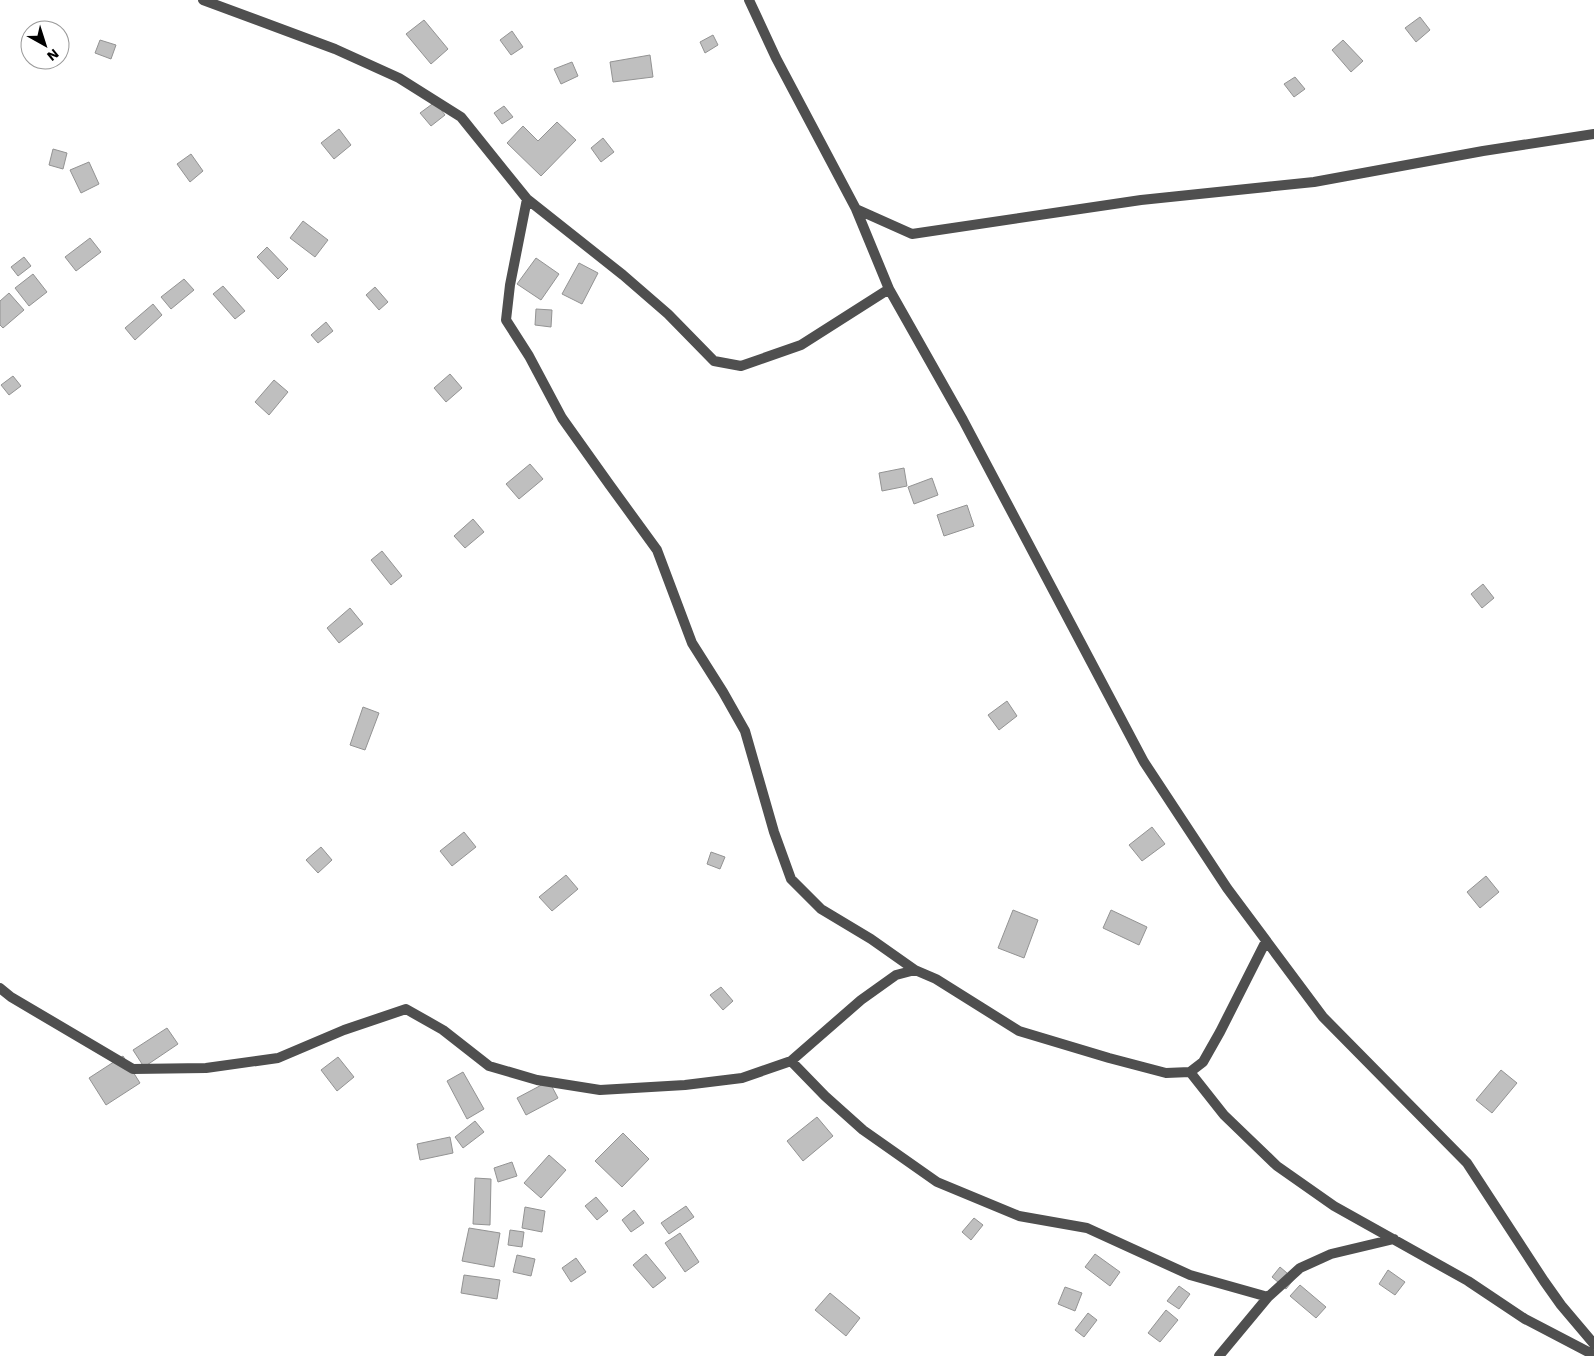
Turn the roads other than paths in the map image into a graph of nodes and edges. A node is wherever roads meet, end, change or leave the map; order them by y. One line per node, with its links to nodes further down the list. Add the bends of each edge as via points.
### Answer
1 (203, 0): 4 (street, via 335,49 399,78 461,117)
2 (749, 0): 5 (street)
3 (1594, 134): 5 (street, via 1314,182 1141,200 912,234)
4 (526, 199): 6 (street, via 623,275 668,314 714,361 741,366 802,345); 8 (street, via 506,320 562,418 657,550 692,643 745,731 791,879 821,909)
5 (856, 209): 6 (street)
6 (889, 289): 7 (street, via 963,420 1144,762)
7 (1266, 941): 11 (street, via 1203,1062); 14 (street, via 1323,1018 1467,1163 1544,1282)
8 (915, 970): 10 (street, via 896,975 861,1000); 11 (street, via 1019,1031 1166,1073)
9 (0, 988): 10 (street, via 133,1069 206,1068 278,1058 344,1030 406,1009 443,1030 489,1066 537,1080 600,1090 685,1086 742,1078)
10 (791, 1061): 13 (street, via 862,1130 937,1182 1019,1216 1088,1228 1190,1275)
11 (1190, 1072): 12 (street, via 1224,1114 1278,1166 1334,1206)
12 (1394, 1239): 13 (street, via 1331,1254 1300,1268); 15 (street, via 1468,1281 1525,1319)
13 (1268, 1297): 16 (street)
14 (1594, 1344)
15 (1594, 1355)
16 (1219, 1356)

